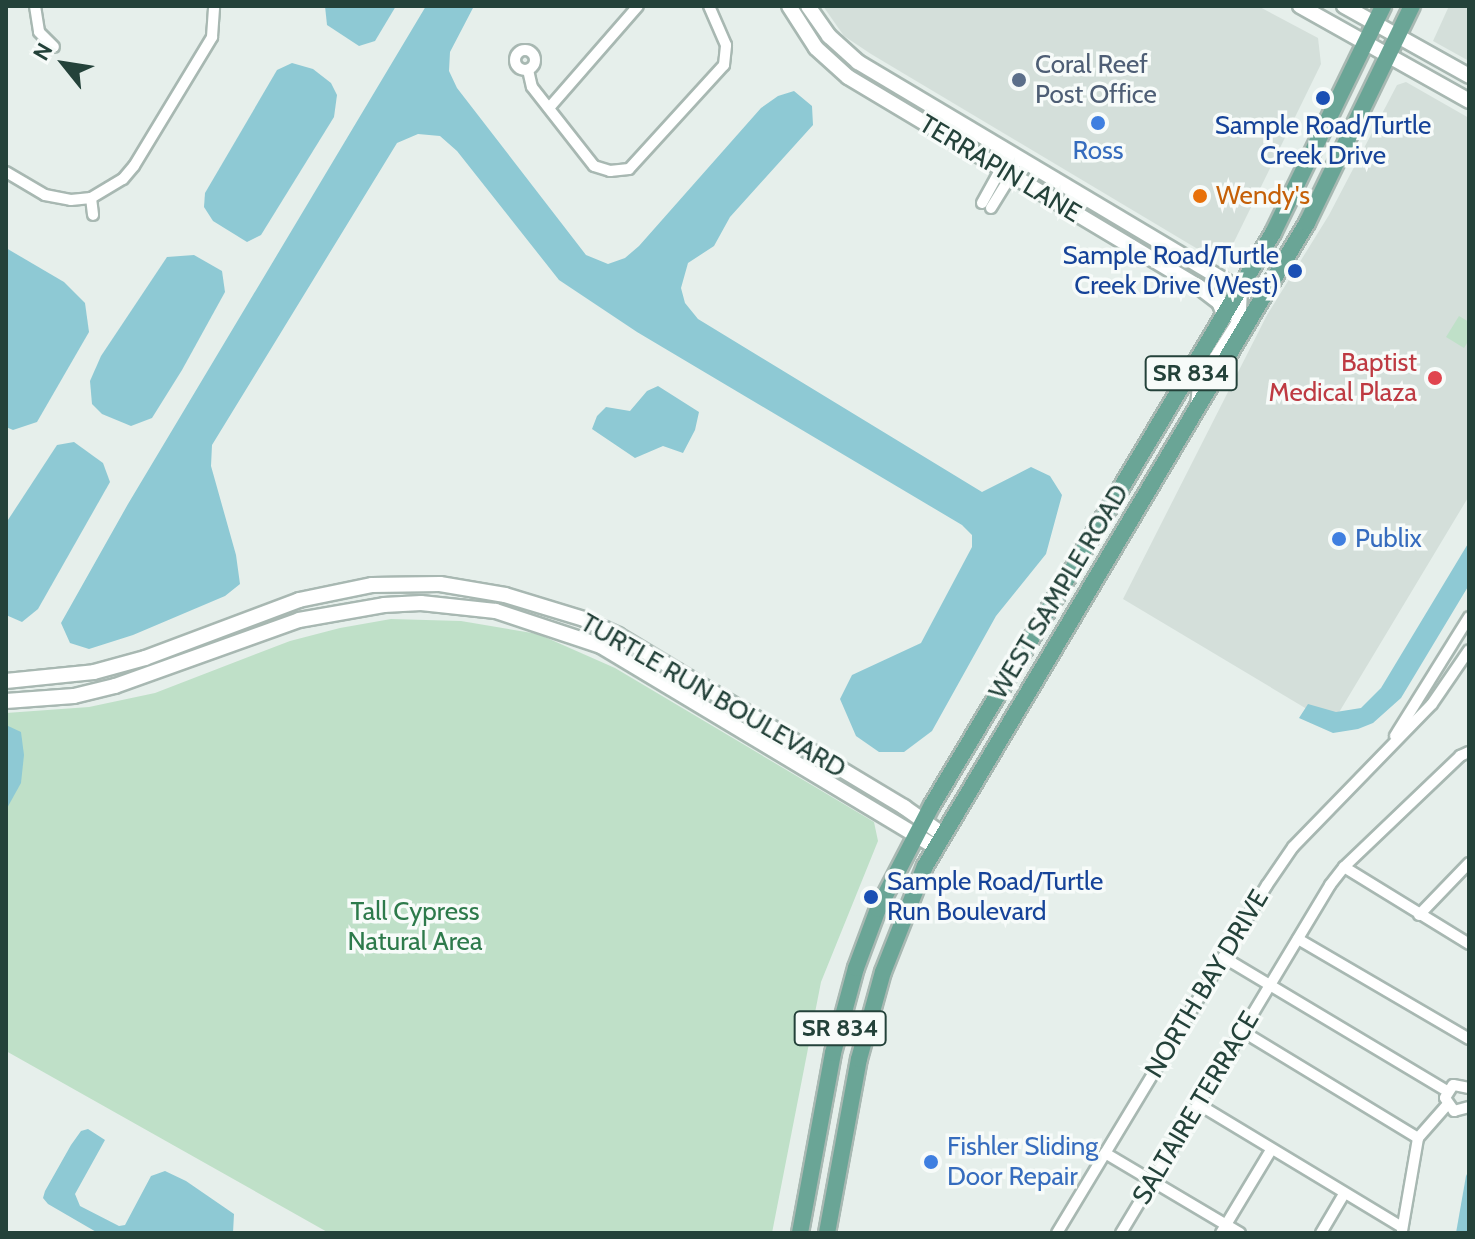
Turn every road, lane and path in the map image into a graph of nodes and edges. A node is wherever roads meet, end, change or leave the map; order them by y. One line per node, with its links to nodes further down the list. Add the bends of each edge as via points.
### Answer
1 (35, 6): 14 (street, via 39,32)
2 (214, 6): 23 (street, via 212,37 134,166 108,191)
3 (638, 6): 19 (street)
4 (709, 6): 19 (street, via 726,45 724,65 629,169 594,166)
5 (789, 6): 22 (street, TERRAPIN LANE, via 816,48 848,77)
6 (808, 6): 20 (street, TERRAPIN LANE, via 829,36 858,62)
7 (1300, 6): 13 (street)
8 (1344, 6): 11 (street)
9 (1383, 6): 11 (main road, WEST SAMPLE ROAD / SR 834)
10 (1412, 6): 12 (main road, WEST SAMPLE ROAD / SR 834)
11 (1375, 23): 12 (street); 13 (main road, WEST SAMPLE ROAD / SR 834)
12 (1398, 36): 15 (main road, WEST SAMPLE ROAD / SR 834); 17 (street)
13 (1366, 44): 15 (street); 26 (main road, WEST SAMPLE ROAD / SR 834, via 1299,184)
14 (54, 47)
15 (1389, 56): 18 (street); 28 (main road, WEST SAMPLE ROAD / SR 834, via 1322,195)
16 (528, 70): 19 (street, via 532,87)
17 (1469, 76)
18 (1469, 101)
19 (549, 108)
20 (1018, 158): 22 (street); 26 (street, TERRAPIN LANE)
21 (6, 172): 23 (street, via 45,195)
22 (1007, 173): 24 (street); 27 (street, TERRAPIN LANE, via 1213,296)
23 (91, 198): 25 (street)
24 (987, 206)
25 (93, 215)
26 (1240, 290): 27 (main road, WEST SAMPLE ROAD / SR 834); 28 (street, via 1238,324 1200,384)
27 (1225, 317): 29 (main road, WEST SAMPLE ROAD / SR 834)
28 (1198, 407): 30 (main road, WEST SAMPLE ROAD / SR 834)
29 (1099, 525): 30 (main road); 37 (main road, WEST SAMPLE ROAD / SR 834)
30 (1105, 563): 38 (main road, WEST SAMPLE ROAD / SR 834)
31 (1469, 617): 36 (street, NORTH BAY DRIVE)
32 (1469, 650): 36 (street, NORTH BAY DRIVE, via 1432,704)
33 (6, 681): 37 (street, TURTLE RUN BOULEVARD, via 94,672 145,658 299,600 372,585 440,584 519,599 618,635)
34 (6, 701): 37 (street, TURTLE RUN BOULEVARD, via 74,696 115,686 313,618 409,604 496,611 601,646)
35 (1468, 752): 40 (street, SALTAIRE TERRACE)
36 (1383, 754): 44 (street, NORTH BAY DRIVE, via 1293,847)
37 (919, 828): 38 (street, TURTLE RUN BOULEVARD); 60 (main road, WEST SAMPLE ROAD / SR 834, via 878,909 856,968 833,1053)
38 (939, 841): 61 (main road, WEST SAMPLE ROAD / SR 834, via 883,972 859,1059)
39 (1469, 863): 41 (street)
40 (1344, 867): 41 (street); 42 (street, SALTAIRE TERRACE)
41 (1419, 915): 43 (street)
42 (1298, 939): 45 (street, SALTAIRE TERRACE); 47 (street)
43 (1469, 944)
44 (1223, 957): 45 (street); 55 (street, NORTH BAY DRIVE)
45 (1270, 984): 46 (street, SALTAIRE TERRACE); 49 (street)
46 (1242, 1031): 50 (street, SALTAIRE TERRACE); 53 (street)
47 (1469, 1039)
48 (1468, 1084): 49 (street)
49 (1447, 1091): 51 (street)
50 (1198, 1104): 54 (street); 56 (street, SALTAIRE TERRACE)
51 (1447, 1105): 52 (street, via 1459,1111); 53 (street)
52 (1469, 1107)
53 (1418, 1138): 59 (street)
54 (1271, 1150): 57 (street); 58 (street)
55 (1105, 1153): 56 (street); 62 (street, NORTH BAY DRIVE)
56 (1152, 1181): 58 (street); 63 (street, SALTAIRE TERRACE)
57 (1344, 1194): 59 (street); 65 (street)
58 (1224, 1229): 64 (street)
59 (1402, 1230)
60 (800, 1233)
61 (827, 1233)
62 (1057, 1233)
63 (1121, 1233)
64 (1240, 1233)
65 (1321, 1233)

